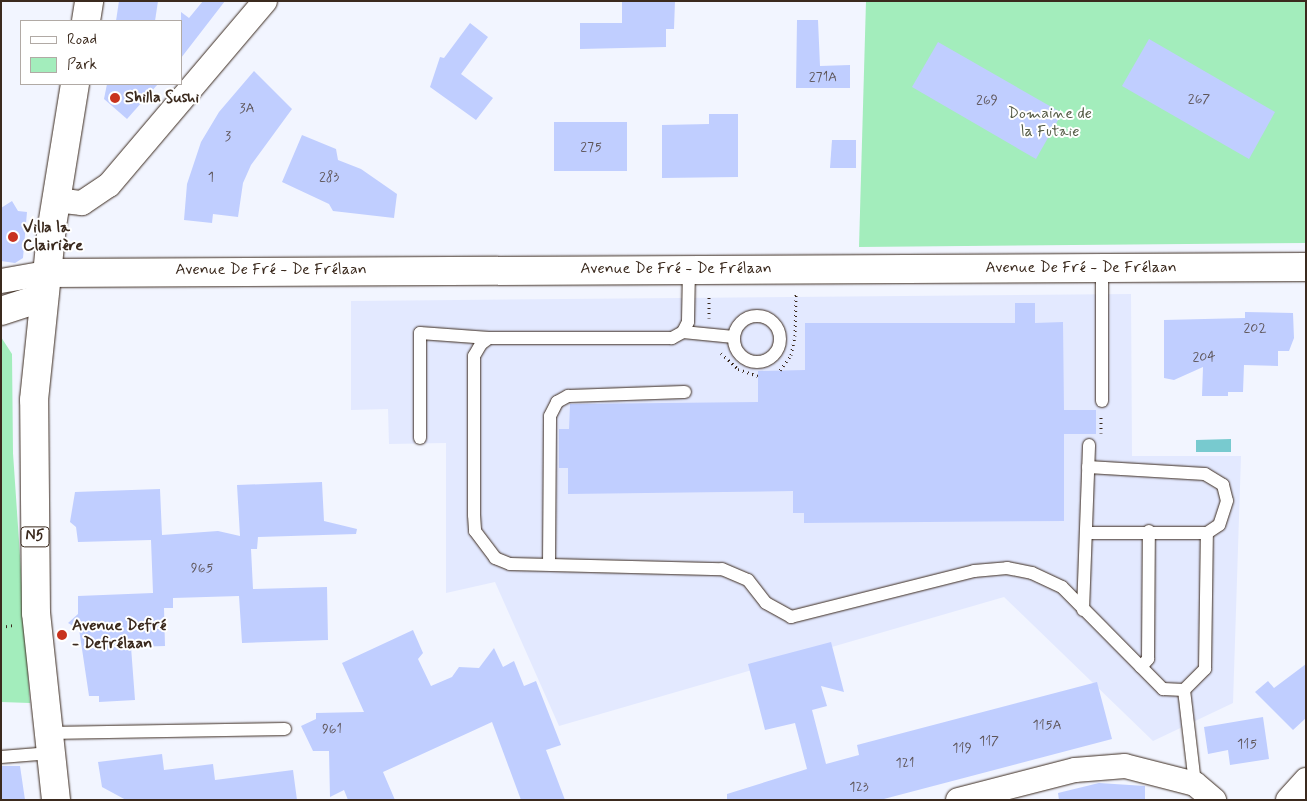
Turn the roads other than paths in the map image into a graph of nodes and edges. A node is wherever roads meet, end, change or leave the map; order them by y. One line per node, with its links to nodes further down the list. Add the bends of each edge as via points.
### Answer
1 (89, 1): 3 (main road)
2 (265, 1): 5 (street, via 109,185 82,203)
3 (86, 20)
4 (75, 85): 5 (main road, N5)
5 (56, 200): 10 (main road, N5)
6 (1306, 267): 7 (main road, Avenue De Fré - De Frélaan)
7 (1102, 268): 8 (main road, Avenue De Fré - De Frélaan); 16 (lane)
8 (689, 269): 10 (main road, Avenue De Fré - De Frélaan); 12 (lane, via 688,322)
9 (1, 281): 10 (street)
10 (45, 285): 11 (main road, Avenue De Fré - De Frélaan); 28 (main road, N5, via 34,400 34,460 36,614)
11 (1, 311)
12 (683, 332): 13 (lane); 14 (lane, via 672,338)
13 (734, 337)
14 (489, 338): 17 (lane, via 420,333); 23 (lane, via 474,356 475,531 495,558 510,564)
15 (685, 392): 23 (lane, via 568,396 557,402 550,416)
16 (1102, 401)
17 (420, 438)
18 (1089, 445): 19 (lane)
19 (1088, 467): 21 (lane); 22 (lane, via 1205,474 1223,485 1228,501 1219,525)
20 (1149, 531): 21 (lane); 22 (lane); 25 (lane, via 1148,659)
21 (1088, 532): 24 (lane)
22 (1207, 533): 26 (lane, via 1205,669)
23 (549, 564): 24 (lane, via 722,569 748,580 766,603 791,617 974,571 1007,568 1062,587)
24 (1083, 610): 25 (lane)
25 (1141, 667): 26 (lane, via 1163,689)
26 (1184, 690): 31 (lane)
27 (285, 729): 28 (lane)
28 (50, 743): 29 (lane); 32 (main road, N5)
29 (1, 757)
30 (1306, 780): 35 (street)
31 (1195, 784): 33 (street, via 1125,766 1083,769); 34 (street)
32 (56, 800)
33 (958, 800)
34 (1214, 800)
35 (1288, 800)

